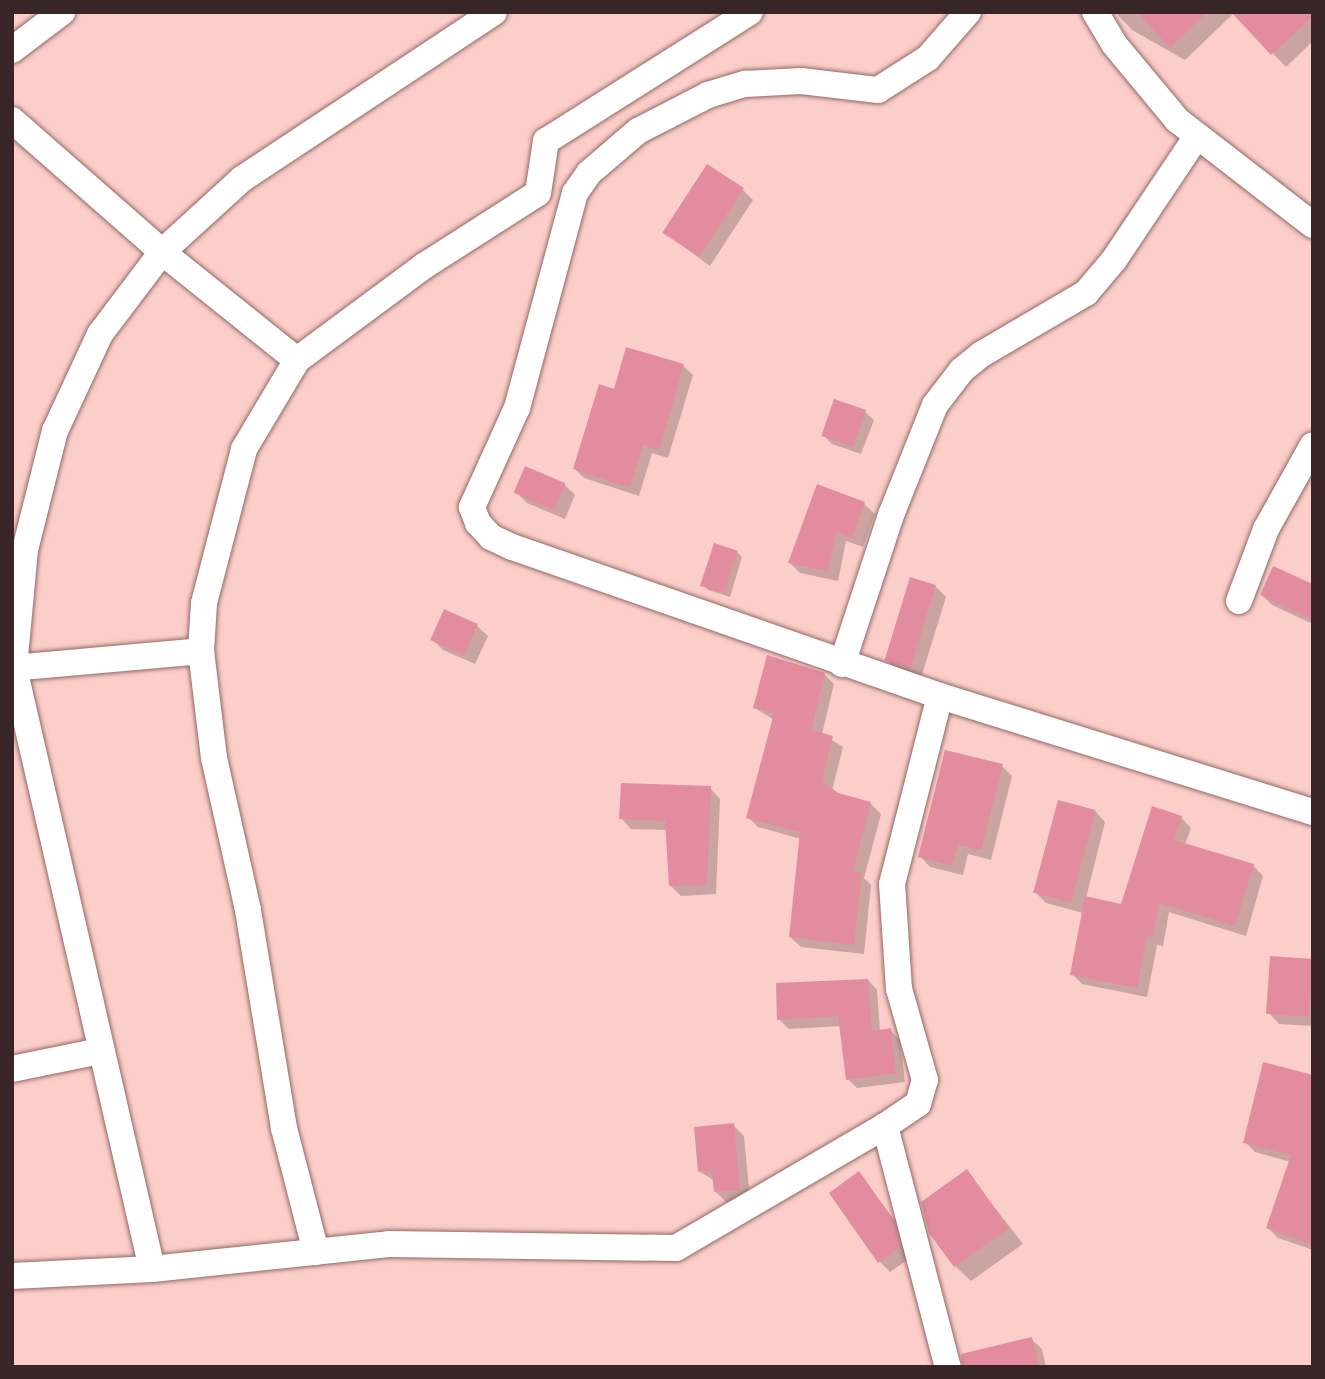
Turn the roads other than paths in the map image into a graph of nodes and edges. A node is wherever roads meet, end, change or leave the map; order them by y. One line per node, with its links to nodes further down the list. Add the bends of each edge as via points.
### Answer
1 (62, 12): 6 (street)
2 (494, 12): 10 (street, via 242,179)
3 (750, 12): 11 (street, via 546,141 538,193 424,266)
4 (968, 12): 15 (street, via 928,58 878,90 802,81 745,84 708,95 638,131 589,173 575,193 517,408 472,507 491,537 512,547)
5 (1095, 12): 8 (street, via 1177,120)
6 (12, 50)
7 (12, 120): 10 (street)
8 (1197, 136): 9 (street); 15 (street, via 1114,260 1086,293 982,354 962,370 935,405 891,515)
9 (1313, 225)
10 (162, 252): 11 (street); 16 (street, via 100,334 55,431 25,550)
11 (298, 360): 14 (street, via 244,449 204,603)
12 (1313, 446): 13 (street, via 1266,529)
13 (1239, 601)
14 (201, 651): 16 (street); 22 (street, via 214,758 248,910 284,1128)
15 (842, 664): 17 (street)
16 (13, 668): 19 (street)
17 (940, 696): 18 (street); 21 (street, via 892,884 899,989 925,1080 918,1104)
18 (1313, 811)
19 (100, 1051): 20 (street); 23 (street)
20 (12, 1069)
21 (885, 1126): 22 (street, via 676,1248 389,1244); 25 (street)
22 (316, 1252): 23 (street)
23 (152, 1269): 24 (street)
24 (12, 1276)
25 (948, 1367)

